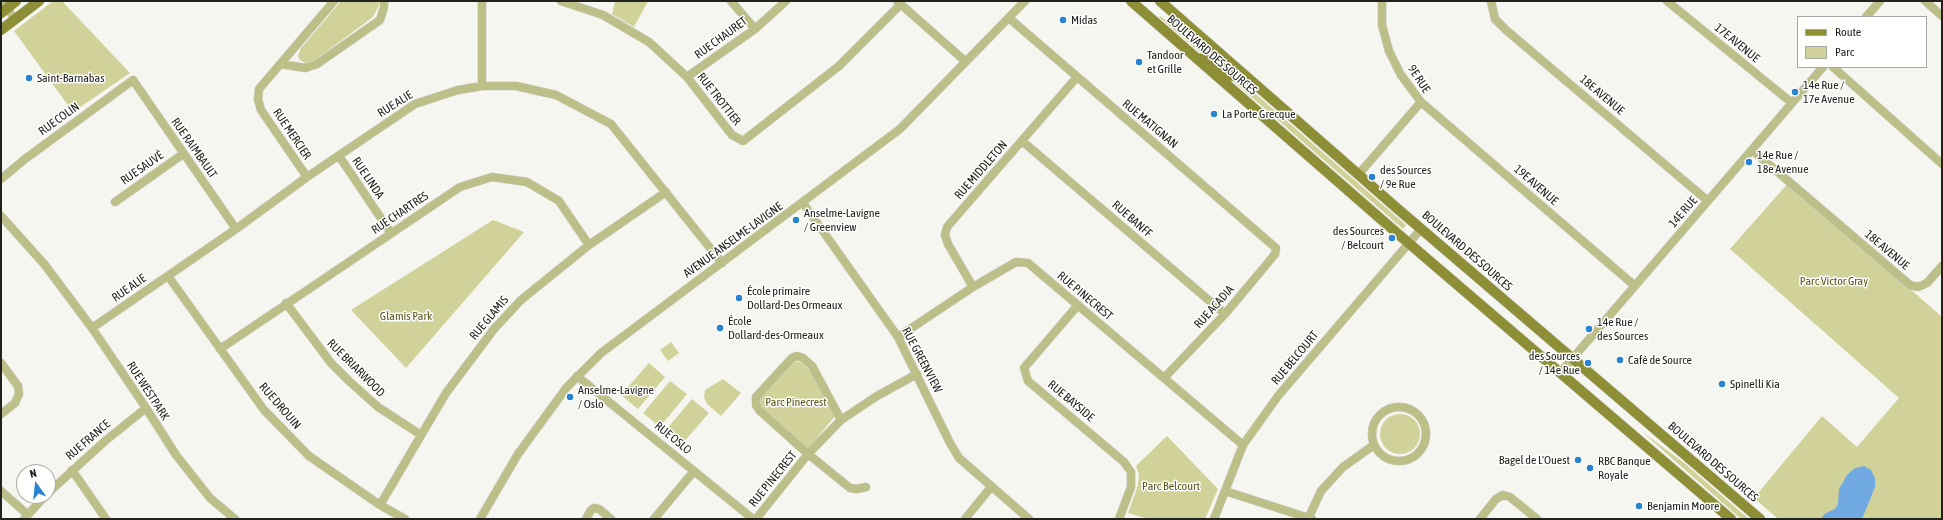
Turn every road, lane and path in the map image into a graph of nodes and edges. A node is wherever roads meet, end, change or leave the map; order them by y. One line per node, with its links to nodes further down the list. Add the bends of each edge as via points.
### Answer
1 (16, 1): 19 (main road)
2 (39, 1): 23 (main road)
3 (334, 1): 28 (street, RUE MERCIER)
4 (384, 1): 28 (street, via 380,20 317,64 305,68)
5 (482, 1): 35 (street)
6 (561, 1): 17 (street, RUE TROTTIER)
7 (731, 1): 24 (street)
8 (786, 1): 24 (street, RUE CHAURET)
9 (1025, 1): 22 (street, AVENUE ANSELME-LAVIGNE)
10 (1131, 1): 26 (main road, BOULEVARD DES SOURCES)
11 (1160, 1): 31 (main road, BOULEVARD DES SOURCES)
12 (1382, 1): 36 (street, 9E RUE, via 1382,25 1389,50 1401,75)
13 (1491, 1): 47 (street, 18E AVENUE, via 1495,19 1506,30)
14 (1668, 1): 37 (street, 17E AVENUE)
15 (1880, 1): 20 (street)
16 (1925, 1): 21 (street)
17 (571, 2): 32 (street, RUE TROTTIER, via 603,15 649,42)
18 (899, 3): 27 (street); 32 (street, RUE TROTTIER, via 839,66 743,141 732,135)
19 (3, 7): 23 (street)
20 (1867, 16)
21 (1942, 16)
22 (1008, 18): 27 (street, AVENUE ANSELME-LAVIGNE); 33 (street, RUE MATIGNAN)
23 (15, 19): 25 (main road)
24 (755, 29): 32 (street, RUE CHAURET)
25 (1, 30)
26 (1196, 58): 31 (main road, via 1212,61 1232,76); 54 (main road, BOULEVARD DES SOURCES)
27 (965, 62): 49 (street, AVENUE ANSELME-LAVIGNE, via 900,129)
28 (281, 64): 44 (street, RUE MERCIER, via 259,89 259,104)
29 (1822, 68): 37 (street, 14E RUE)
30 (1834, 68): 42 (street)
31 (1241, 73): 43 (main road, BOULEVARD DES SOURCES)
32 (687, 77)
33 (1077, 77): 38 (street, RUE MIDDLETON); 56 (street, RUE MATIGNAN)
34 (133, 80): 40 (street, RUE RAIMBAULT); 45 (street, RUE COLIN)
35 (482, 86): 41 (street, RUE ALIE, via 458,90 415,104); 46 (street, RUE ALIE, via 516,86 556,95 611,124)
36 (1421, 102): 43 (street, 9E RUE); 60 (street, 19E AVENUE)
37 (1792, 103): 39 (street, 14E RUE)
38 (1022, 141): 61 (street, RUE MIDDLETON, via 946,227 948,244); 64 (street, RUE BANFF)
39 (1752, 150): 47 (street, 14E RUE); 58 (street, 18E AVENUE, via 1910,285 1918,287 1927,283)
40 (183, 154): 48 (street, RUE SAUVÉ); 51 (street, RUE RAIMBAULT)
41 (339, 156): 44 (street, RUE ALIE); 53 (street, RUE LINDA)
42 (1942, 164)
43 (1358, 175): 52 (main road, BOULEVARD DES SOURCES)
44 (306, 177): 51 (street, RUE ALIE)
45 (1, 179)
46 (666, 192): 55 (street, RUE GLAMIS); 57 (street, RUE ALIE)
47 (1708, 201): 60 (street, 14E RUE)
48 (115, 202)
49 (803, 203): 57 (street, AVENUE ANSELME-LAVIGNE); 66 (street, RUE GREENVIEW)
50 (1, 216): 65 (street, RUE WESTPARK, via 49,270)
51 (236, 229): 59 (street, RUE ALIE)
52 (1421, 229): 54 (street, RUE BELCOURT); 68 (main road, BOULEVARD DES SOURCES)
53 (391, 233): 55 (street, RUE CHARTRES, via 460,187 492,177 527,182 559,201); 62 (street, RUE CHARTRES)
54 (1409, 243): 70 (main road, BOULEVARD DES SOURCES); 78 (street, RUE BELCOURT, via 1278,396)
55 (589, 245): 77 (street, RUE GLAMIS, via 521,300 494,329 446,393)
56 (1276, 248): 64 (street, RUE ACADIA, via 1266,266)
57 (722, 263): 72 (street, AVENUE ANSELME-LAVIGNE, via 601,353)
58 (1942, 266)
59 (168, 276): 65 (street, RUE ALIE); 67 (street, RUE DROUIN)
60 (1635, 286): 68 (street, 14E RUE)
61 (973, 287): 63 (street, RUE PINECREST, via 1016,262 1028,263); 66 (street, RUE PINECREST)
62 (286, 303): 67 (street, RUE CHARTRES); 77 (street, RUE BRIARWOOD, via 318,347 348,381 378,406)
63 (1078, 305): 73 (street, RUE PINECREST); 102 (street, RUE BAYSIDE, via 1024,368 1028,381 1128,467 1131,472 1130,487)
64 (1225, 314): 73 (street, RUE ACADIA)
65 (92, 328): 74 (street, RUE WESTPARK)
66 (898, 337): 71 (street, RUE GREENVIEW)
67 (220, 349): 89 (street, RUE DROUIN, via 264,410 309,456)
68 (1572, 358): 70 (street, 14E RUE); 108 (main road, BOULEVARD DES SOURCES)
69 (1, 363): 75 (street, via 18,386 19,394 15,403)
70 (1560, 373): 107 (main road, BOULEVARD DES SOURCES)
71 (916, 374): 76 (street, RUE PINECREST); 85 (street, RUE GREENVIEW, via 959,458)
72 (577, 376): 82 (street, RUE OSLO); 94 (street, AVENUE ANSELME-LAVIGNE, via 518,454)
73 (1164, 378): 78 (street, RUE PINECREST)
74 (146, 408): 81 (street, RUE FRANCE); 92 (street, RUE WESTPARK, via 176,455 210,498)
75 (1, 414)
76 (841, 420): 80 (street, RUE PINECREST); 80 (street, RUE PINECREST, via 812,366 803,358 792,358 756,397 756,405)
77 (421, 435): 89 (street, RUE GLAMIS)
78 (1244, 445): 87 (street, RUE BELCOURT)
79 (1374, 445): 79 (street, via 1372,436 1376,420 1389,409 1402,407 1414,411 1425,424 1425,443 1414,458 1395,462 1386,459); 104 (street, via 1342,467 1321,491)
80 (808, 454): 84 (street, RUE PINECREST, via 850,488); 99 (street, RUE PINECREST)
81 (72, 470): 83 (street, RUE FRANCE); 91 (street)
82 (694, 471): 97 (street); 98 (street, RUE OSLO)
83 (56, 485)
84 (866, 487)
85 (991, 487): 100 (street); 101 (street, RUE GREENVIEW)
86 (1, 491): 90 (street)
87 (1225, 491): 103 (street, RUE BELCOURT); 104 (street)
88 (37, 504): 90 (street)
89 (380, 505): 93 (street, RUE DROUIN)
90 (25, 516)
91 (106, 519)
92 (235, 519)
93 (405, 519)
94 (480, 519)
95 (586, 519): 96 (street, via 594,508)
96 (611, 519)
97 (654, 519)
98 (753, 519)
99 (756, 519)
100 (965, 519)
101 (1029, 519)
102 (1119, 519)
103 (1214, 519)
104 (1310, 519)
105 (1480, 519): 106 (street, via 1496,499 1503,495 1510,497)
106 (1537, 519)
107 (1731, 519)
108 (1760, 519)

